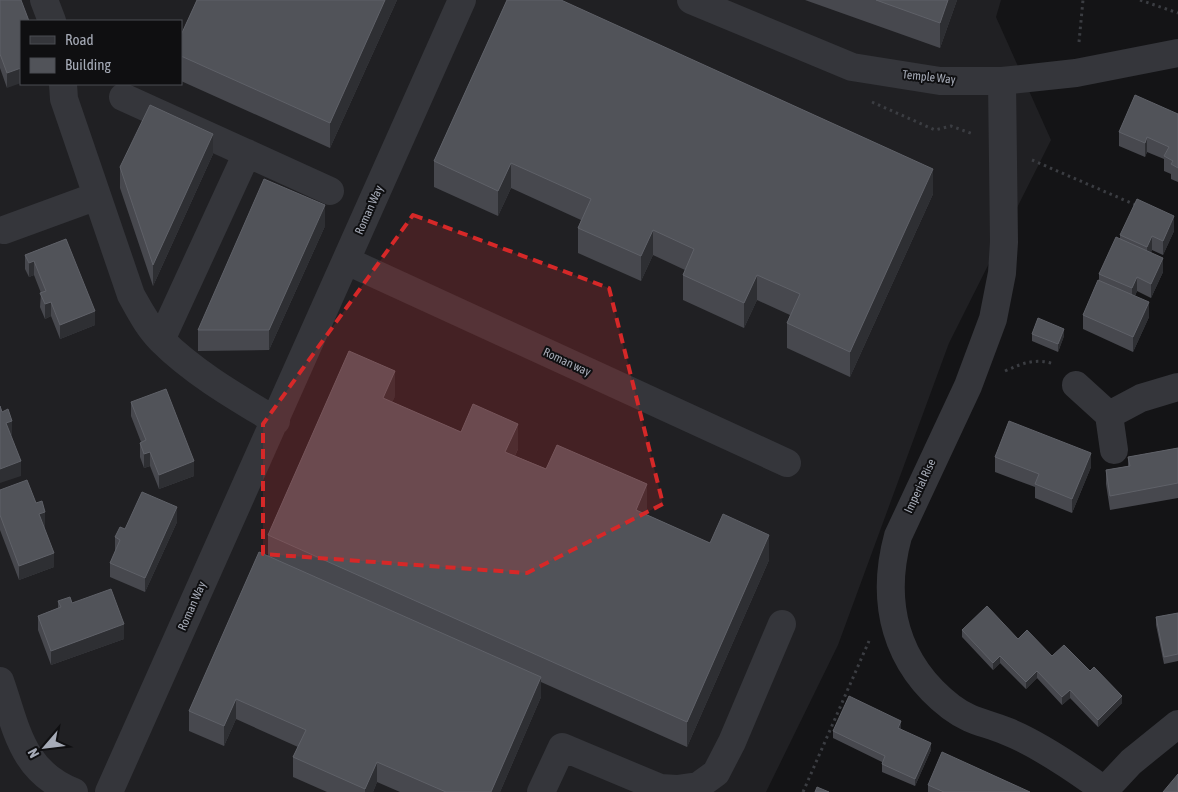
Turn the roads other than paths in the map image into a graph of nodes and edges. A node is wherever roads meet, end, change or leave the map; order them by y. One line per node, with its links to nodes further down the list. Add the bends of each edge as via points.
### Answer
1 (44, 0): 4 (street)
2 (462, 0): 13 (street, Roman Way)
3 (691, 0): 6 (street, Temple Way, via 852,67 940,81)
4 (52, 20)
5 (1178, 53): 6 (street, Temple Way, via 1076,73)
6 (1002, 81): 24 (street, Imperial Rise, via 1004,242 993,319 968,386 898,536 889,582 892,616 905,653 916,671 951,707 976,722 1006,731 1082,774)
7 (63, 91): 11 (street)
8 (123, 98): 9 (street)
9 (247, 153): 10 (street); 14 (street)
10 (330, 191)
11 (97, 196): 12 (street); 14 (street, via 131,295 145,320)
12 (4, 230)
13 (347, 261): 18 (street, Roman Way); 20 (street, Roman way)
14 (162, 340): 18 (street, via 222,389)
15 (1076, 386): 17 (street)
16 (1178, 387): 17 (street, via 1141,398)
17 (1109, 415): 19 (street)
18 (276, 420): 26 (street, Roman Way)
19 (1114, 450)
20 (787, 463)
21 (782, 624): 27 (street, via 716,773 698,786 677,790 660,788 562,747)
22 (0, 681): 25 (street, via 25,751 39,772 58,786)
23 (1178, 724): 24 (street, Imperial Rise, via 1131,762)
24 (1103, 791)
25 (74, 792)
26 (109, 792)
27 (541, 792)

